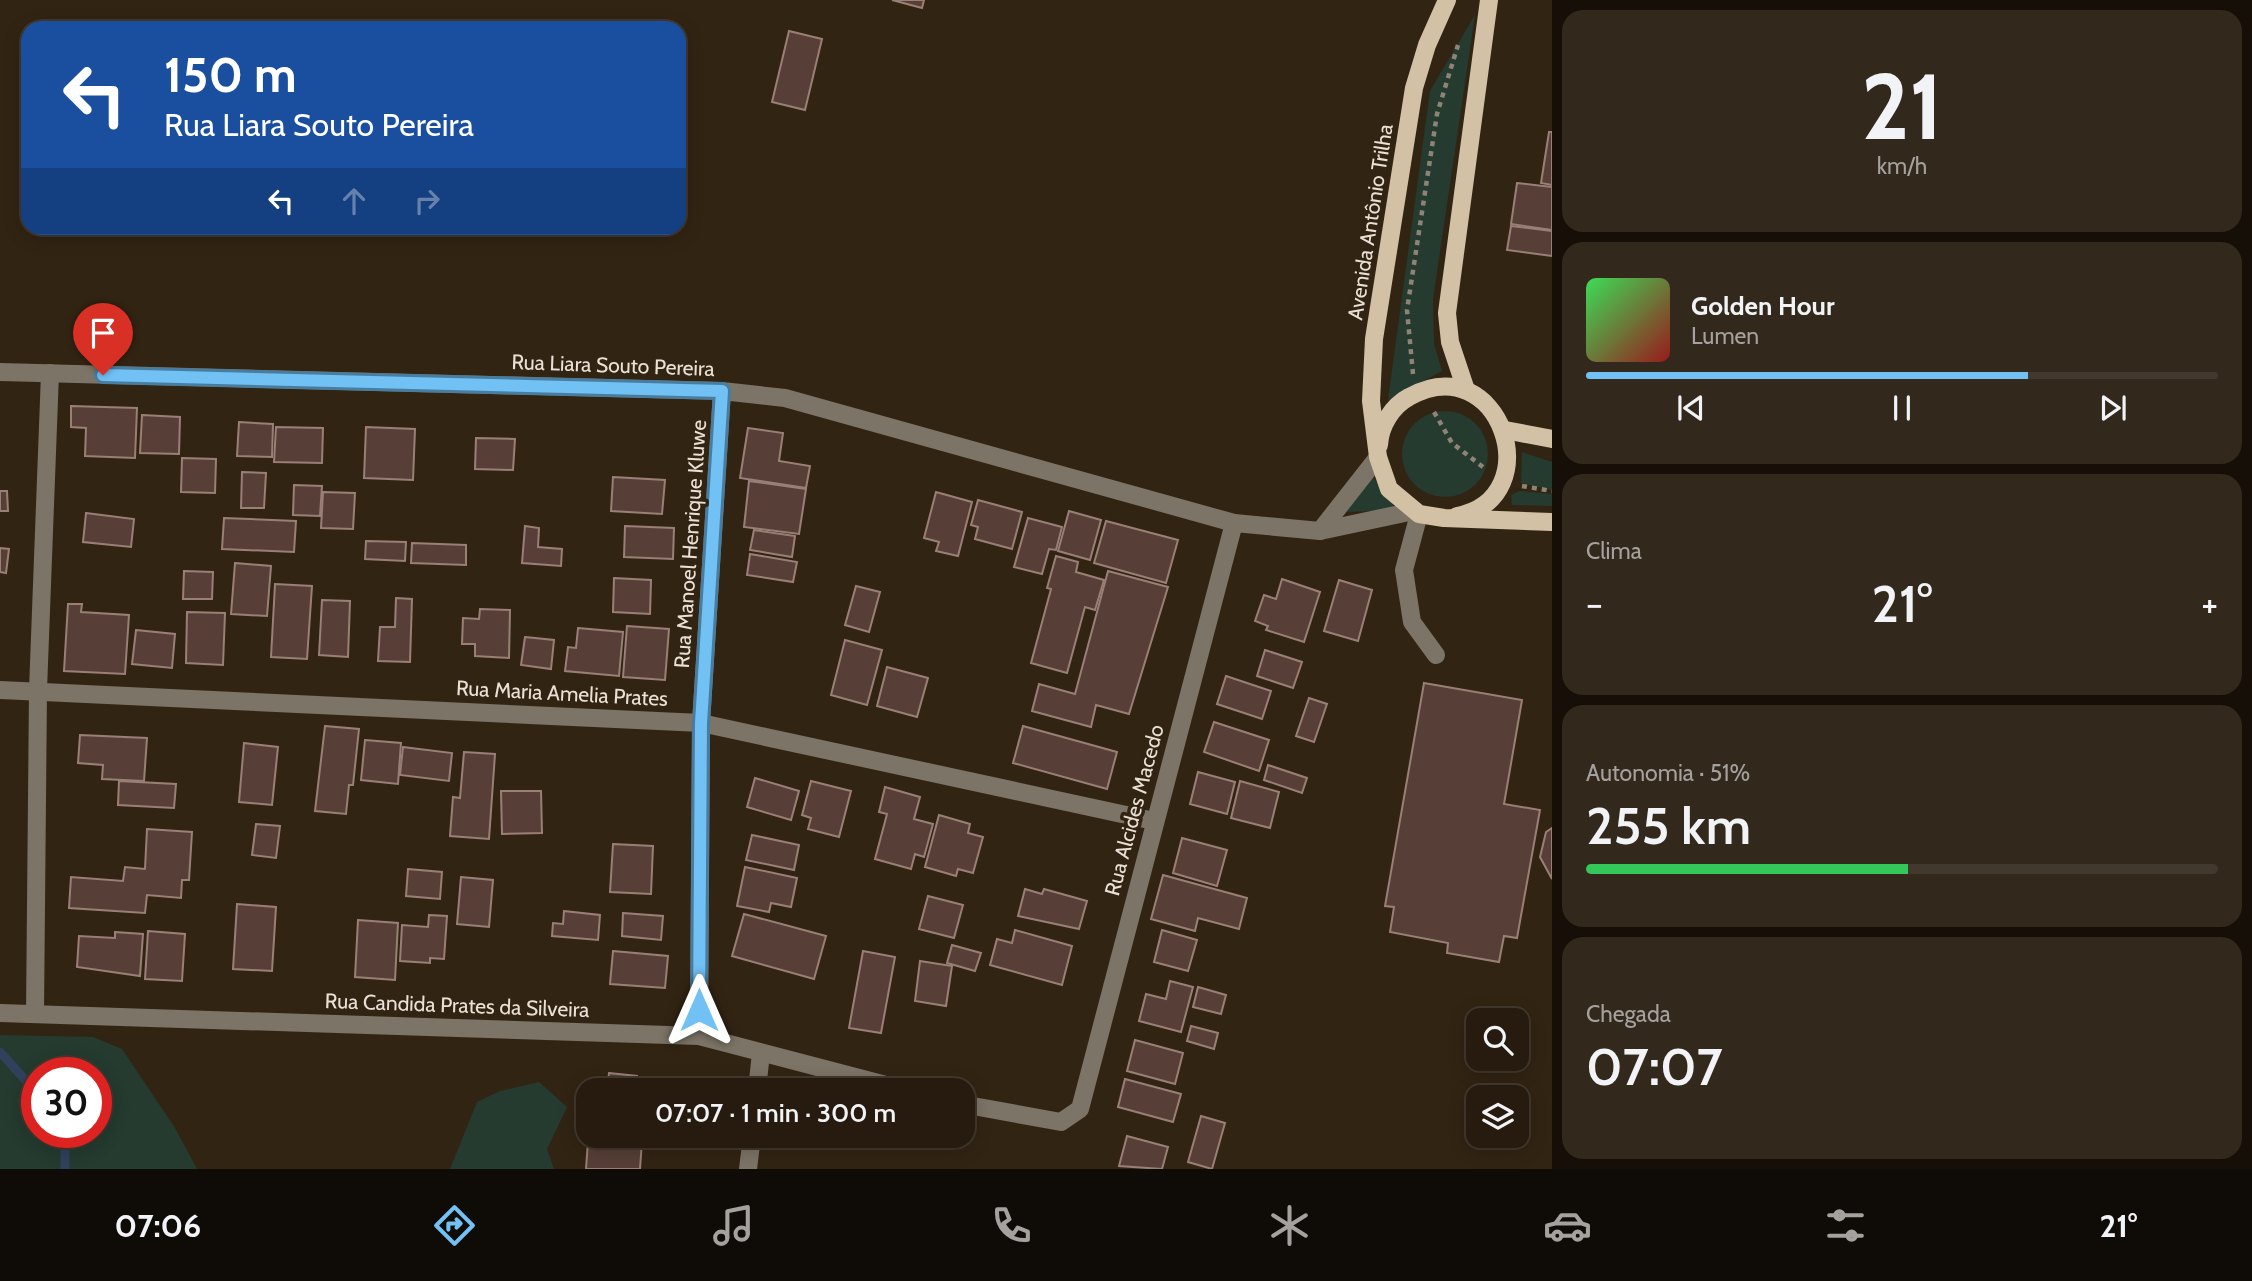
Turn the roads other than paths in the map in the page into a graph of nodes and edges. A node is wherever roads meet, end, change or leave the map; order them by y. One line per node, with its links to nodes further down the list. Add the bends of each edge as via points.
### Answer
1 (1447, 0): 9 (main road, Avenida Antônio Trilha, via 1414,89 1374,339 1371,401)
2 (1489, 0): 5 (main road, via 1447,313 1450,342)
3 (0, 372): 4 (street, Rua Liara Souto Pereira)
4 (50, 373): 6 (street, Rua Liara Souto Pereira); 17 (street)
5 (1466, 390): 7 (main road, via 1490,406); 9 (main road, via 1444,386 1403,400 1388,416)
6 (722, 391): 13 (street, Rua Liara Souto Pereira, via 785,398); 18 (street, Rua Manoel Henrique Kluwe)
7 (1505, 430): 8 (main road); 11 (main road, via 1509,456 1503,481 1488,501 1467,514)
8 (1552, 439)
9 (1378, 457): 10 (main road, Avenida Antônio Trilha, via 1389,489); 14 (street)
10 (1417, 513): 11 (main road); 14 (street, Rua Liara Souto Pereira); 15 (street, via 1404,570 1412,622)
11 (1444, 518): 12 (main road)
12 (1552, 522)
13 (1234, 523): 14 (street, Rua Liara Souto Pereira); 19 (street, Rua Alcides Macedo)
14 (1320, 531)
15 (1436, 655)
16 (0, 690): 17 (street, Rua Maria Amelia Prates)
17 (38, 690): 18 (street, Rua Maria Amelia Prates); 21 (street)
18 (701, 723): 19 (street, Rua Maria Amelia Prates); 22 (street, Rua Manoel Henrique Kluwe)
19 (1154, 821): 26 (street, Rua Alcides Macedo, via 1080,1109 1061,1122)
20 (0, 1013): 21 (street, Rua Candida Prates da Silveira)
21 (35, 1014): 22 (street, Rua Candida Prates da Silveira)
22 (699, 1036): 23 (street, Rua Candida Prates da Silveira)
23 (761, 1053): 24 (street); 25 (street, Rua Candida Prates da Silveira)
24 (758, 1078)
25 (858, 1078)
26 (975, 1106)
27 (751, 1148): 28 (street)
28 (748, 1169)

